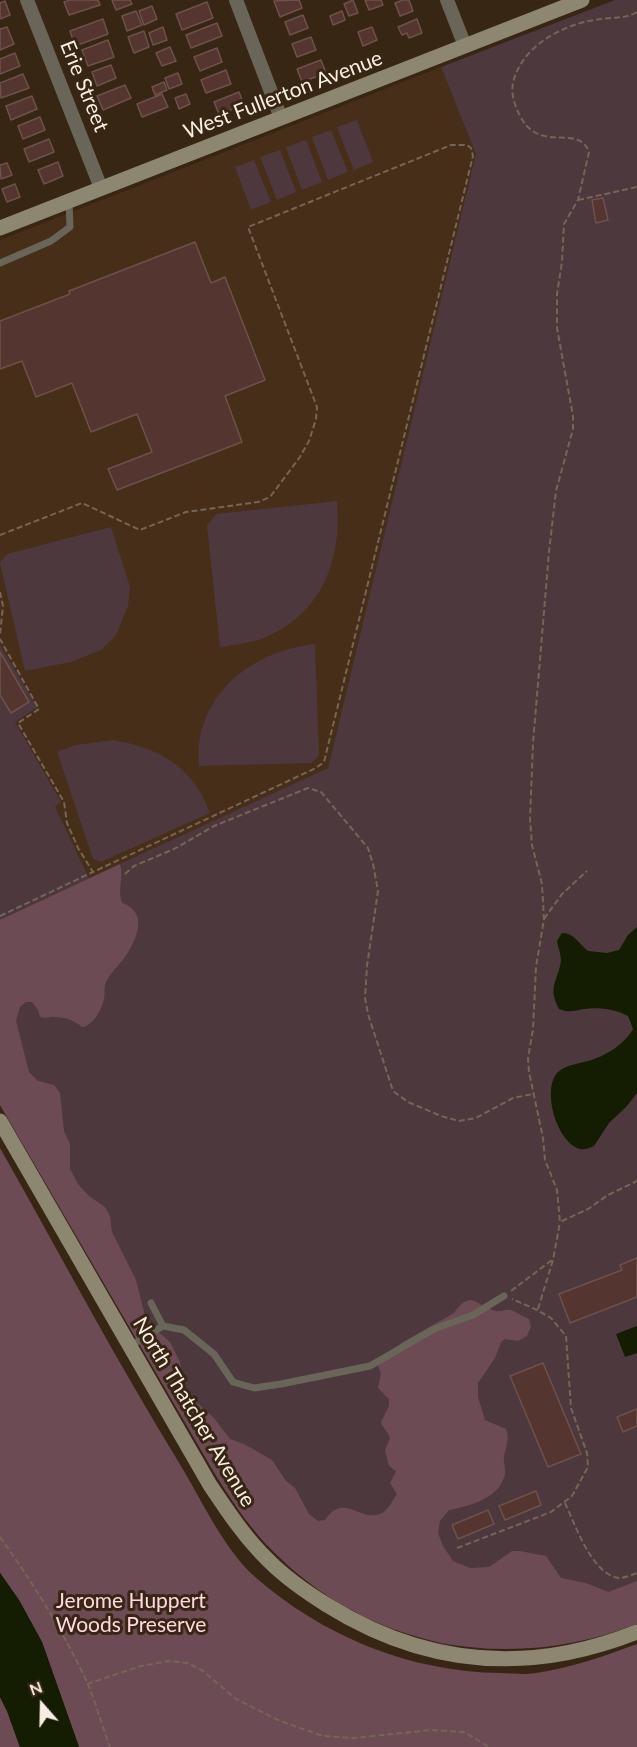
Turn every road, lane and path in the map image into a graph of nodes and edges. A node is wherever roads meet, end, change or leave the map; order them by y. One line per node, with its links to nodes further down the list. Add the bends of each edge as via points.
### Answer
1 (27, 0): 9 (street, Erie Street)
2 (236, 0): 7 (street)
3 (447, 0): 6 (street)
4 (582, 0): 6 (street, West Fullerton Avenue)
5 (637, 12): 10 (path, via 623,18 585,22 548,37 527,56 515,77 513,100 532,132 542,137 577,139 587,146 588,162)
6 (465, 46): 7 (street, West Fullerton Avenue)
7 (282, 118): 9 (street, West Fullerton Avenue)
8 (637, 187): 10 (path)
9 (101, 188): 11 (street, West Fullerton Avenue)
10 (578, 200): 22 (path, via 564,224 556,308 573,429 556,491 533,743 529,831 542,884)
11 (69, 201): 12 (street, West Fullerton Avenue); 13 (lane, via 70,227 51,241)
12 (0, 228)
13 (0, 263)
14 (0, 535): 19 (path, via 82,503 140,530 186,512 270,497 309,441 317,407 248,227 452,145 471,148 473,156 432,330 324,762)
15 (0, 592): 16 (path)
16 (0, 634)
17 (0, 639): 19 (path, via 39,709 18,723 64,802 67,823)
18 (587, 871): 22 (path)
19 (93, 873): 21 (path)
20 (125, 874): 23 (path, via 214,826 308,788 321,792 368,848 373,864 378,891 365,998 393,1091 408,1102 459,1120 476,1118 513,1098)
21 (0, 916)
22 (543, 919): 23 (path, via 528,1058)
23 (533, 1094): 26 (path, via 545,1160 557,1190)
24 (0, 1121): 32 (street, North Thatcher Avenue)
25 (637, 1181): 26 (path)
26 (560, 1222): 27 (path)
27 (553, 1260): 28 (path); 30 (path)
28 (504, 1296): 30 (path); 31 (lane, via 473,1315 434,1329 370,1366 254,1388 233,1382 214,1354 184,1330)
29 (152, 1303): 31 (lane)
30 (537, 1310): 33 (path, via 551,1318 566,1336 572,1408 587,1453 588,1467)
31 (164, 1326): 32 (lane)
32 (130, 1347): 37 (street, North Thatcher Avenue, via 210,1485 248,1538 294,1583 356,1623 420,1647 484,1658 557,1654)
33 (565, 1503): 35 (path); 36 (path, via 596,1564 619,1578)
34 (0, 1537): 38 (path, via 33,1584)
35 (458, 1548)
36 (637, 1573)
37 (637, 1632)
38 (87, 1684): 39 (path); 40 (path, via 150,1664 189,1663 236,1699 280,1721 323,1736 464,1732)
39 (110, 1747)
40 (489, 1747)

